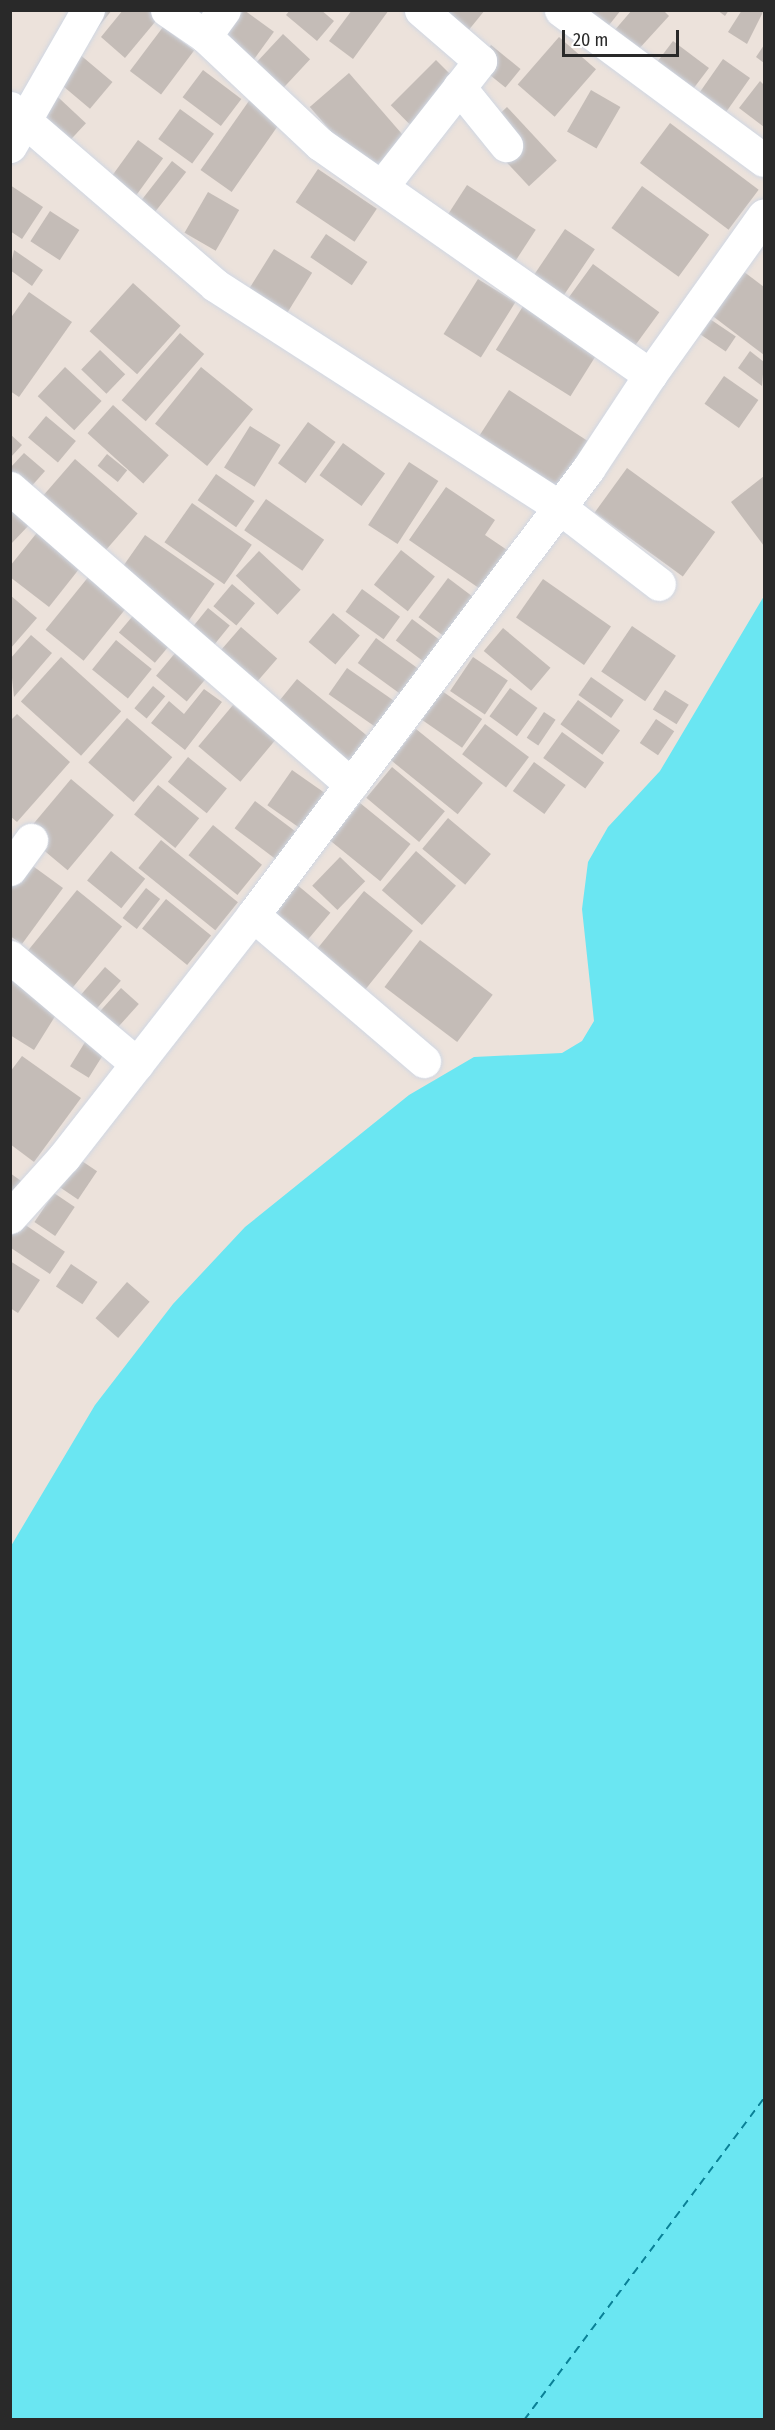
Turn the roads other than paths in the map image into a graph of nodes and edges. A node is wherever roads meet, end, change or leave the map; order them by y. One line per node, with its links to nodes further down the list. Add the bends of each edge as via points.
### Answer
1 (88, 10): 8 (street)
2 (167, 10): 6 (street)
3 (225, 10): 6 (street)
4 (421, 10): 7 (street, via 480,62)
5 (561, 10): 10 (street)
6 (204, 36): 11 (street, via 321,144)
7 (459, 87): 9 (street); 11 (street)
8 (15, 124): 15 (street, via 215,285)
9 (506, 145)
10 (765, 160)
11 (382, 186): 13 (street)
12 (765, 215): 13 (street)
13 (651, 375): 15 (street)
14 (10, 488): 17 (street)
15 (559, 507): 16 (street); 17 (street)
16 (659, 584)
17 (351, 784): 20 (street)
18 (31, 840): 19 (street)
19 (10, 869)
20 (253, 915): 22 (street); 23 (street)
21 (10, 957): 23 (street)
22 (424, 1061)
23 (137, 1064): 24 (street)
24 (10, 1217)

